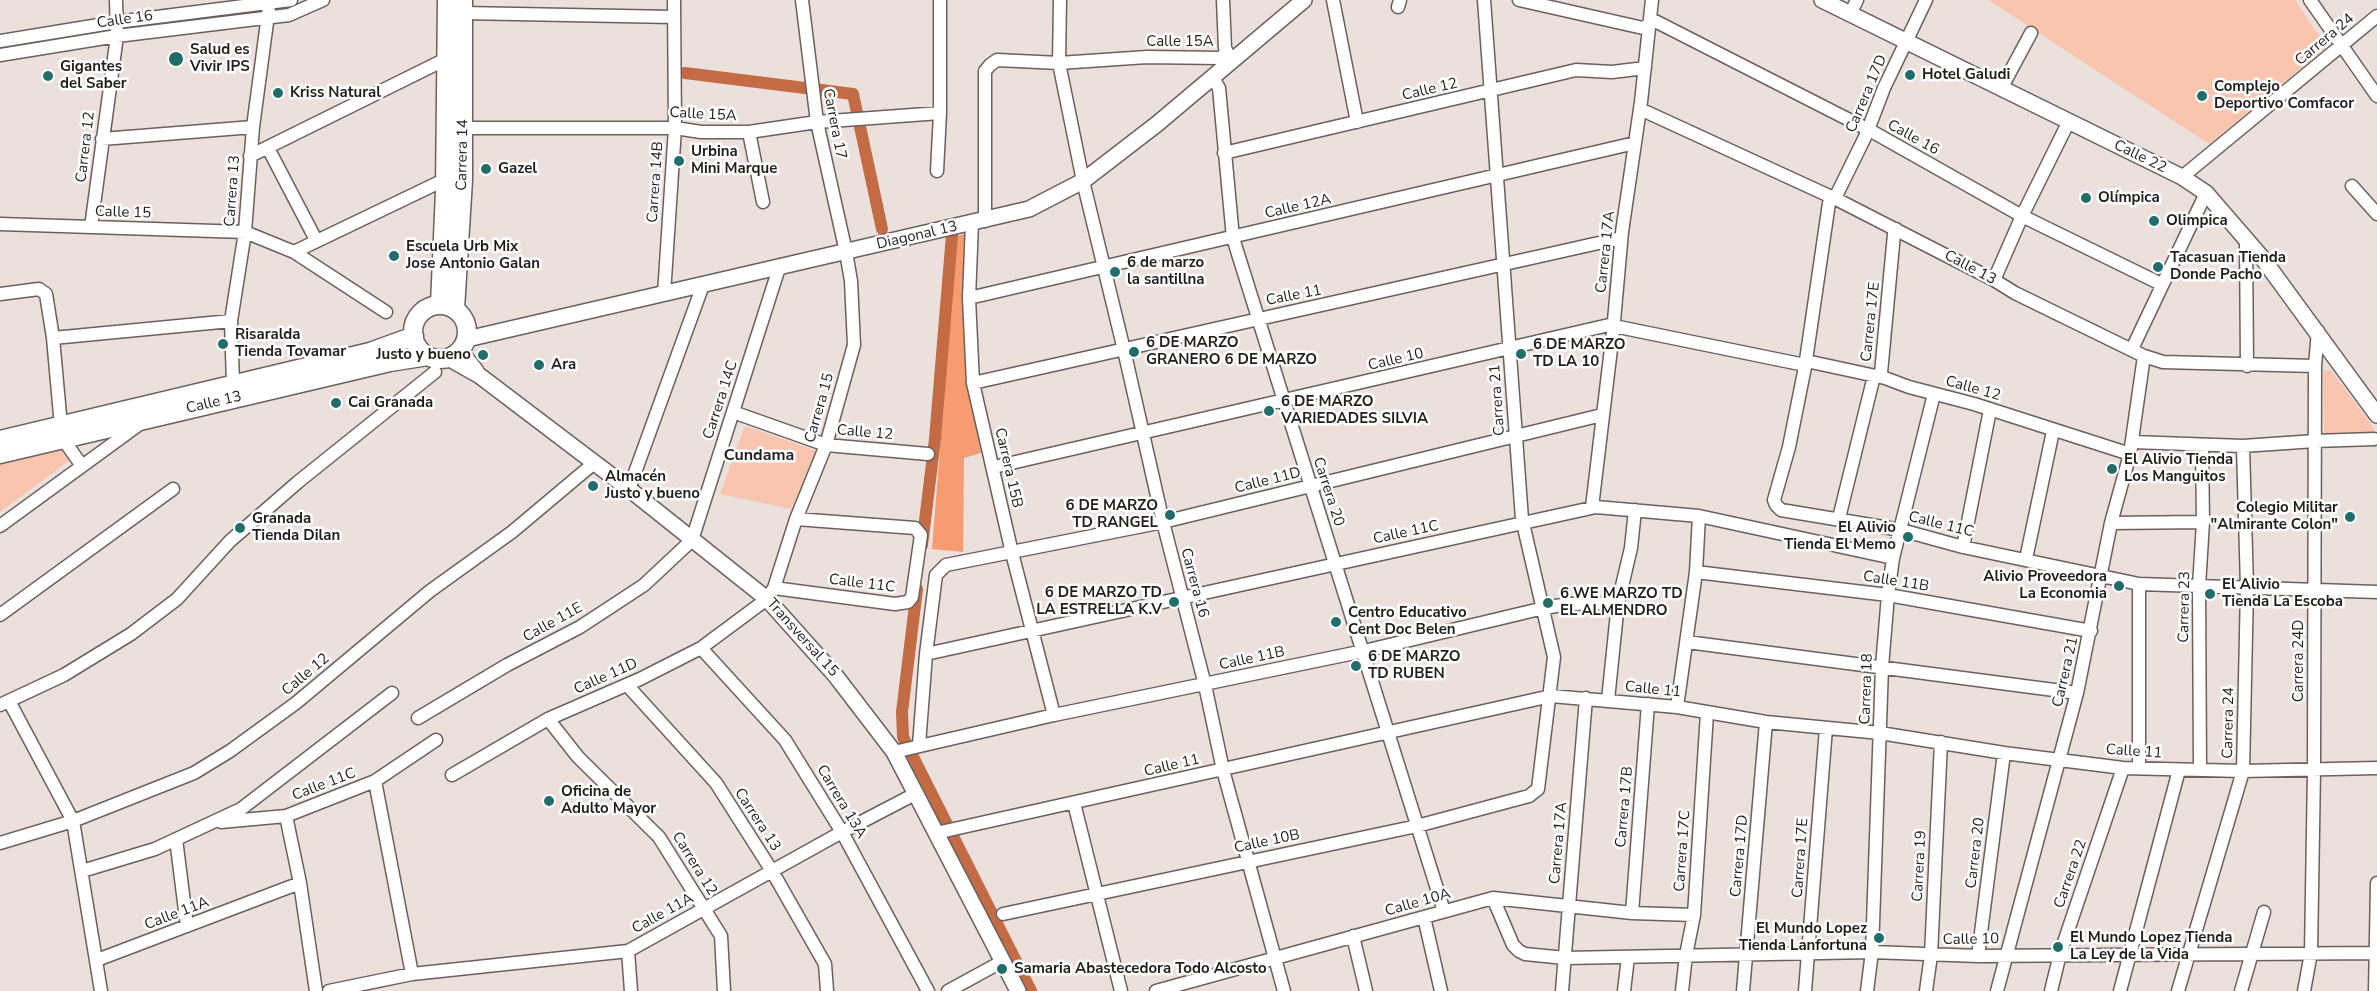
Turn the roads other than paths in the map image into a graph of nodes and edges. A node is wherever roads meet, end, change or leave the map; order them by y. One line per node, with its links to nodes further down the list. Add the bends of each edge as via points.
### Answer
1 (116, 0): 24 (street, Carrera 12)
2 (291, 0): 18 (street, Calle 16)
3 (323, 0): 22 (street, Calle 16, via 289,15)
4 (447, 0): 33 (main road, Carrera 14)
5 (674, 0): 23 (street, Carrera 14B)
6 (802, 0): 42 (street, Carrera 17)
7 (940, 0): 41 (street)
8 (1060, 0): 34 (street)
9 (1223, 0): 32 (street)
10 (1304, 0): 32 (street, Diagonal 13)
11 (1333, 0): 43 (street)
12 (1484, 0): 38 (street, Carrera 21)
13 (1519, 0): 25 (street, via 1643,28)
14 (1652, 0): 25 (street, Carrera 17A)
15 (1822, 0): 20 (street, Calle 22)
16 (1926, 0): 29 (street, Carrera 17D)
17 (2310, 0): 30 (street)
18 (270, 2): 22 (street, Carrera 13); 24 (street, Calle 16)
19 (463, 7): 23 (street); 46 (main road, Carrera 14)
20 (1853, 7): 29 (street, Calle 22)
21 (2377, 16): 30 (street, Carrera 24)
22 (269, 17): 27 (street, Calle 16); 45 (street, Carrera 13)
23 (674, 17): 47 (street, Carrera 14B)
24 (117, 22): 27 (street, Carrera 12); 28 (street, Calle 16)
25 (1650, 24): 35 (street, Carrera 17A); 48 (street, Calle 16, via 1655,21)
26 (2031, 33): 37 (street)
27 (117, 36): 31 (street, Calle 16); 50 (street, Carrera 12)
28 (0, 41)
29 (1907, 42): 37 (street, Calle 22); 48 (street, Carrera 17D)
30 (2342, 45): 39 (street); 57 (street, Carrera 24)
31 (0, 55)
32 (1230, 57): 34 (street, Calle 15A); 36 (street, Diagonal 13)
33 (446, 59): 52 (street); 58 (main road, Carrera 14)
34 (1059, 63): 59 (street); 66 (street, Calle 15A, via 997,60 985,71)
35 (1645, 68): 38 (street, Calle 12, via 1612,72 1576,70); 40 (street, Carrera 17A)
36 (1213, 78): 53 (street, Carrera 20, via 1219,88); 59 (street, Diagonal 13)
37 (2002, 87): 44 (street, Calle 22)
38 (1490, 90): 43 (street, Calle 12); 56 (street, Carrera 21)
39 (2377, 96)
40 (1640, 109): 51 (street, Carrera 17A); 62 (street, Calle 13)
41 (940, 113): 42 (street, Calle 15A); 55 (street)
42 (818, 122): 49 (street, Calle 15A); 76 (street, Carrera 17)
43 (1357, 122): 53 (street, Calle 12)
44 (2068, 123): 57 (street, Calle 22); 65 (street)
45 (253, 128): 50 (street); 54 (street, Carrera 13)
46 (463, 128): 47 (street, Calle 15A); 86 (main road, Carrera 14, via 461,234)
47 (675, 128): 49 (street, Calle 15A); 84 (street, Carrera 14B)
48 (1868, 130): 62 (street, Carrera 17D); 65 (street, Calle 16)
49 (749, 132): 63 (street)
50 (102, 139): 68 (street, Carrera 12)
51 (1635, 143): 56 (street, Calle 12A); 72 (street, Carrera 17A)
52 (268, 148): 54 (street); 74 (street)
53 (1224, 153): 71 (street, Carrera 20)
54 (250, 156): 70 (street, Carrera 13)
55 (937, 171)
56 (1496, 177): 71 (street, Calle 12A); 77 (street, Carrera 21)
57 (2182, 177): 61 (street, Calle 22)
58 (446, 179): 74 (street); 86 (main road, Carrera 14)
59 (1083, 181): 66 (street, Diagonal 13, via 1029,209); 79 (street, Carrera 16)
60 (2352, 186): 64 (street)
61 (2206, 193): 73 (street, Calle 22); 82 (street)
62 (1833, 198): 69 (street, Calle 13); 99 (street, via 1829,203)
63 (763, 202)
64 (2377, 214)
65 (2022, 216): 80 (street); 82 (street, Calle 16)
66 (979, 222): 76 (street, Diagonal 13); 85 (street, Carrera 15B)
67 (0, 224): 68 (street, Calle 15)
68 (91, 227): 70 (street, Calle 15)
69 (1896, 229): 80 (street, Calle 13); 103 (street, Carrera 17E, via 1881,373)
70 (245, 232): 75 (street); 89 (street, Carrera 13)
71 (1233, 238): 79 (street, Calle 12A); 88 (street, Carrera 20)
72 (1622, 238): 77 (street, Calle 11); 90 (street, Carrera 17A)
73 (2246, 238): 91 (street, Calle 22); 101 (street)
74 (316, 240): 75 (street)
75 (294, 252): 87 (street)
76 (846, 252): 78 (street, Diagonal 13); 120 (street, Carrera 15, via 854,345)
77 (1502, 264): 88 (street, Calle 11); 94 (street, Carrera 21)
78 (780, 268): 81 (street, Diagonal 13); 109 (street, Carrera 14C)
79 (1104, 268): 85 (street, Calle 12A); 97 (street, Carrera 16)
80 (1994, 280): 96 (street, Calle 13)
81 (703, 285): 84 (street, Diagonal 13); 131 (street)
82 (2161, 285): 96 (street)
83 (0, 294): 93 (street, via 43,291)
84 (664, 294): 95 (street, Diagonal 13)
85 (969, 298): 104 (street, Carrera 15B)
86 (447, 307): 92 (main road, via 433,306 420,314); 95 (main road, via 466,322)
87 (386, 312)
88 (1258, 318): 97 (street, Calle 11); 107 (street, Carrera 20)
89 (231, 321): 93 (street); 105 (street, Carrera 13)
90 (1613, 325): 94 (street, Calle 10); 99 (street, Calle 10); 110 (street, Carrera 17A)
91 (2318, 331): 102 (street, Carrera 24D); 111 (street, Calle 22)
92 (414, 336): 100 (main road); 105 (main road, Calle 13, via 370,352)
93 (53, 338): 114 (street)
94 (1509, 348): 107 (street, Calle 10); 116 (street, Carrera 21)
95 (458, 349): 100 (main road); 126 (street, Transversal 15, via 480,376)
96 (2132, 349): 98 (street, Calle 13)
97 (1124, 350): 104 (street, Calle 11); 115 (street, Carrera 16)
98 (2144, 356): 101 (street, Calle 13, via 2163,362); 123 (street, Carrera 21)
99 (1805, 363): 103 (street, Calle 12); 135 (street, Calle 11C, via 1774,500 1781,510)
100 (432, 364): 112 (main road, Calle 13, via 390,362); 176 (street, via 230,541 177,599 131,634 64,675)
101 (2247, 366): 102 (street, Calle 13)
102 (2315, 366): 119 (street, Carrera 24D)
103 (1877, 377): 106 (street, Calle 12); 135 (street, Carrera 17E, via 1864,413)
104 (973, 383): 128 (street, Carrera 15B)
105 (233, 384): 114 (main road, Calle 13)
106 (1934, 394): 108 (street, Calle 12); 142 (street, Carrera 18)
107 (1284, 400): 115 (street, Calle 10); 129 (street, Carrera 20)
108 (1990, 410): 113 (street, Calle 12); 144 (street)
109 (733, 412): 120 (street, Calle 12); 143 (street, Carrera 14C)
110 (1602, 415): 116 (street, Calle 11D); 132 (street, Carrera 17A)
111 (2377, 415)
112 (146, 419): 114 (main road, Calle 13); 127 (street)
113 (2053, 431): 123 (street, Calle 12); 147 (street)
114 (62, 432): 118 (main road, Calle 13); 124 (main road, Calle 13); 127 (street)
115 (1144, 433): 128 (street, Calle 10); 137 (street, Carrera 16)
116 (1515, 437): 129 (street, Calle 11D); 139 (street, Carrera 21)
117 (2374, 439): 119 (street, Calle 12)
118 (0, 440)
119 (2315, 441): 122 (street, Calle 12); 154 (street, Carrera 24D)
120 (826, 445): 125 (street, Calle 12); 136 (street, Carrera 15)
121 (2202, 445): 122 (street, Calle 12); 123 (street, Calle 12); 138 (street, Carrera 23)
122 (2243, 447): 153 (street, Carrera 24)
123 (2131, 448): 140 (street, Carrera 21)
124 (0, 454)
125 (928, 454)
126 (593, 464): 131 (street, Transversal 15); 206 (street, Calle 12, via 512,532 430,591 296,703 230,751 194,773)
127 (82, 466): 141 (street)
128 (994, 467): 145 (street, Carrera 15B)
129 (1310, 487): 137 (street, Calle 11D); 148 (street, Carrera 20)
130 (173, 489): 161 (street)
131 (629, 489): 143 (street, Transversal 15)
132 (1592, 507): 133 (street, Calle 11C); 139 (street, Calle 11C)
133 (1635, 510): 134 (street, Calle 11C); 159 (street)
134 (1699, 516): 146 (street, Calle 11C); 149 (street)
135 (1839, 518): 142 (street, Calle 11C)
136 (796, 519): 156 (street, Carrera 15); 156 (street, Calle 11C, via 915,528 921,535 912,597 908,602 895,604)
137 (1163, 522): 145 (street, Calle 11D); 158 (street, Carrera 16)
138 (2203, 522): 140 (street); 152 (street, Carrera 23)
139 (1523, 523): 148 (street, Calle 11C); 160 (street, Carrera 21)
140 (2111, 523): 150 (street, Carrera 21)
141 (0, 526)
142 (1901, 530): 144 (street, Calle 11C); 146 (street, Carrera 18)
143 (692, 540): 156 (street, Transversal 15); 181 (street, Calle 11E, via 644,585 579,627)
144 (1963, 547): 147 (street, Calle 11C)
145 (1012, 553): 162 (street, Carrera 15B); 167 (street, Calle 11D, via 940,569)
146 (1893, 558): 157 (street, Carrera 18)
147 (2026, 560): 150 (street, Calle 11C)
148 (1335, 564): 158 (street, Calle 11C); 166 (street, Carrera 20)
149 (1696, 572): 157 (street, Calle 11B); 164 (street)
150 (2099, 577): 151 (street); 163 (street, Carrera 21)
151 (2139, 584): 152 (street); 193 (street)
152 (2199, 586): 153 (street); 197 (street, Carrera 23)
153 (2247, 588): 154 (street); 199 (street, Carrera 24)
154 (2313, 590): 155 (street); 198 (street, Carrera 24D)
155 (2377, 592)
156 (770, 593): 165 (street, Calle 11D); 189 (street, Transversal 15, via 836,675)
157 (1888, 595): 163 (street, Calle 11B); 168 (street, Carrera 18)
158 (1183, 599): 162 (street, Calle 11C); 170 (street, Carrera 16)
159 (1618, 603): 160 (street, Calle 11B, via 1568,604); 175 (street)
160 (1544, 609): 166 (street, Calle 11B); 173 (street, Carrera 21, via 1554,657)
161 (0, 615)
162 (1031, 631): 167 (street, Calle 11C); 180 (street, Carrera 15B)
163 (2091, 631): 172 (street, Carrera 21)
164 (1687, 642): 168 (street); 178 (street)
165 (701, 648): 169 (street, Calle 11D); 210 (street, Carrera 13A, via 785,740)
166 (1364, 651): 170 (street, Calle 11B); 185 (street, Carrera 20)
167 (926, 654): 189 (street)
168 (1882, 667): 172 (street); 186 (street, Carrera 18)
169 (627, 685): 182 (street, Calle 11D); 215 (street, Carrera 13, via 716,783)
170 (1205, 685): 180 (street, Calle 11B); 195 (street, Carrera 16)
171 (392, 693): 207 (street, via 241,809)
172 (2077, 693): 191 (street, Carrera 21)
173 (1551, 696): 174 (street, Calle 11); 185 (street, Calle 11); 202 (street, Carrera 21, via 1540,784)
174 (1586, 698): 175 (street, Calle 11); 220 (street, Carrera 17A)
175 (1608, 700): 177 (street, Calle 11)
176 (5, 703): 206 (street)
177 (1648, 704): 178 (street, Calle 11); 224 (street, Carrera 17B)
178 (1677, 707): 179 (street, Calle 11)
179 (1707, 713): 183 (street, Calle 11); 226 (street, Carrera 17C)
180 (1054, 715): 189 (street, Calle 11B)
181 (418, 718)
182 (548, 719): 200 (street, Calle 11D); 221 (street, Carrera 12, via 579,757 659,837)
183 (1766, 722): 184 (street, Calle 11); 237 (street, Carrera 17D)
184 (1826, 728): 186 (street, Calle 11); 238 (street, Carrera 17E)
185 (1387, 732): 195 (street, Calle 11); 208 (street, Carrera 20)
186 (1880, 734): 188 (street, Calle 11); 231 (street, Carrera 18)
187 (436, 740): 201 (street, Calle 11C)
188 (1941, 742): 190 (street, Calle 11); 240 (street, Carrera 19)
189 (907, 749): 203 (street, Transversal 15)
190 (2004, 753): 191 (street, Calle 11); 241 (street, Carrera 20)
191 (2060, 761): 192 (street, Calle 11); 233 (street, Carrera 21)
192 (2122, 768): 193 (street, Calle 11); 234 (street, Carrera 22)
193 (2139, 768): 196 (street, Calle 11)
194 (2377, 768): 198 (street, Calle 11)
195 (1223, 770): 204 (street, Calle 11); 213 (street, Carrera 16)
196 (2179, 770): 197 (street, Calle 11); 242 (street)
197 (2200, 770): 199 (street, Calle 11)
198 (2314, 770): 199 (street, Calle 11); 235 (street, Carrera 24D)
199 (2243, 771): 243 (street, Carrera 24)
200 (452, 775)
201 (375, 781): 205 (street, Calle 11C); 249 (street)
202 (1535, 793): 208 (street, Calle 10B)
203 (915, 794): 209 (street, Transversal 15); 210 (street, Calle 11A)
204 (1074, 803): 209 (street, Calle 11); 218 (street)
205 (286, 816): 207 (street, Calle 11C); 216 (street)
206 (74, 821): 212 (street, Calle 12); 214 (street)
207 (211, 824): 211 (street)
208 (1417, 826): 213 (street, Calle 10B); 222 (street, Carrera 20)
209 (940, 831): 248 (street, Transversal 15)
210 (842, 832): 215 (street, Calle 11A); 256 (street, Carrera 13A)
211 (177, 839): 214 (street); 228 (street)
212 (0, 843)
213 (1248, 862): 218 (street, Calle 10B); 245 (street, Carrera 16)
214 (82, 870): 247 (street)
215 (772, 871): 221 (street, Calle 11A); 255 (street, Carrera 13, via 825,964)
216 (300, 883): 228 (street, Calle 11A); 251 (street)
217 (2377, 883): 232 (street)
218 (1096, 894): 225 (street, Calle 10B); 259 (street)
219 (1492, 898): 220 (street, Calle 10A); 222 (street, Calle 10A); 246 (street, Calle 10, via 1519,951)
220 (1569, 907): 224 (street, Calle 10A); 246 (street, Carrera 17A)
221 (704, 908): 230 (street, Calle 11A); 254 (street, Carrera 12, via 721,936)
222 (1444, 911): 227 (street, Calle 10A)
223 (2264, 912): 239 (street)
224 (1632, 913): 226 (street, Calle 10A)
225 (1003, 914)
226 (1694, 915): 236 (street, Carrera 17C)
227 (1424, 917): 229 (street, Calle 10A); 263 (street)
228 (187, 926): 247 (street, Calle 11A)
229 (1353, 936): 245 (street, Calle 10A); 262 (street)
230 (628, 951): 249 (street, Calle 11A); 253 (street)
231 (1872, 952): 238 (street, Calle 10); 240 (street, Calle 10); 269 (street, Carrera 18)
232 (2376, 953): 235 (street, Calle 10); 277 (street)
233 (2007, 954): 234 (street, Calle 10); 241 (street, Calle 10); 271 (street, Carrera 21)
234 (2060, 954): 242 (street, Calle 10); 272 (street, Carrera 22)
235 (2311, 954): 239 (street, Calle 10); 276 (street, Carrera 24D)
236 (1686, 955): 237 (street, Calle 10); 244 (street, Calle 10); 266 (street, Carrera 17C)
237 (1748, 955): 238 (street, Calle 10); 267 (street, Carrera 17D)
238 (1809, 955): 268 (street, Carrera 17E)
239 (2251, 955): 243 (street, Calle 10); 275 (street)
240 (1931, 956): 241 (street, Calle 10); 270 (street, Carrera 19)
241 (1978, 956)
242 (2129, 956): 243 (street, Calle 10); 273 (street)
243 (2187, 956): 274 (street, Carrera 24)
244 (1628, 957): 246 (street, Calle 10); 265 (street)
245 (1276, 958): 260 (street, Calle 10A); 261 (street, Carrera 16)
246 (1565, 958): 264 (street, Carrera 17A)
247 (97, 960): 250 (street)
248 (1003, 961): 257 (street); 258 (street, Transversal 15)
249 (412, 974): 252 (street, Calle 11A)
250 (101, 991)
251 (316, 991)
252 (329, 991)
253 (631, 991)
254 (724, 991)
255 (827, 991)
256 (928, 991)
257 (948, 991)
258 (1018, 991)
259 (1121, 991)
260 (1156, 991)
261 (1284, 991)
262 (1366, 991)
263 (1441, 991)
264 (1562, 991)
265 (1624, 991)
266 (1682, 991)
267 (1743, 991)
268 (1805, 991)
269 (1867, 991)
270 (1926, 991)
271 (1997, 991)
272 (2051, 991)
273 (2120, 991)
274 (2178, 991)
275 (2241, 991)
276 (2304, 991)
277 (2375, 991)

